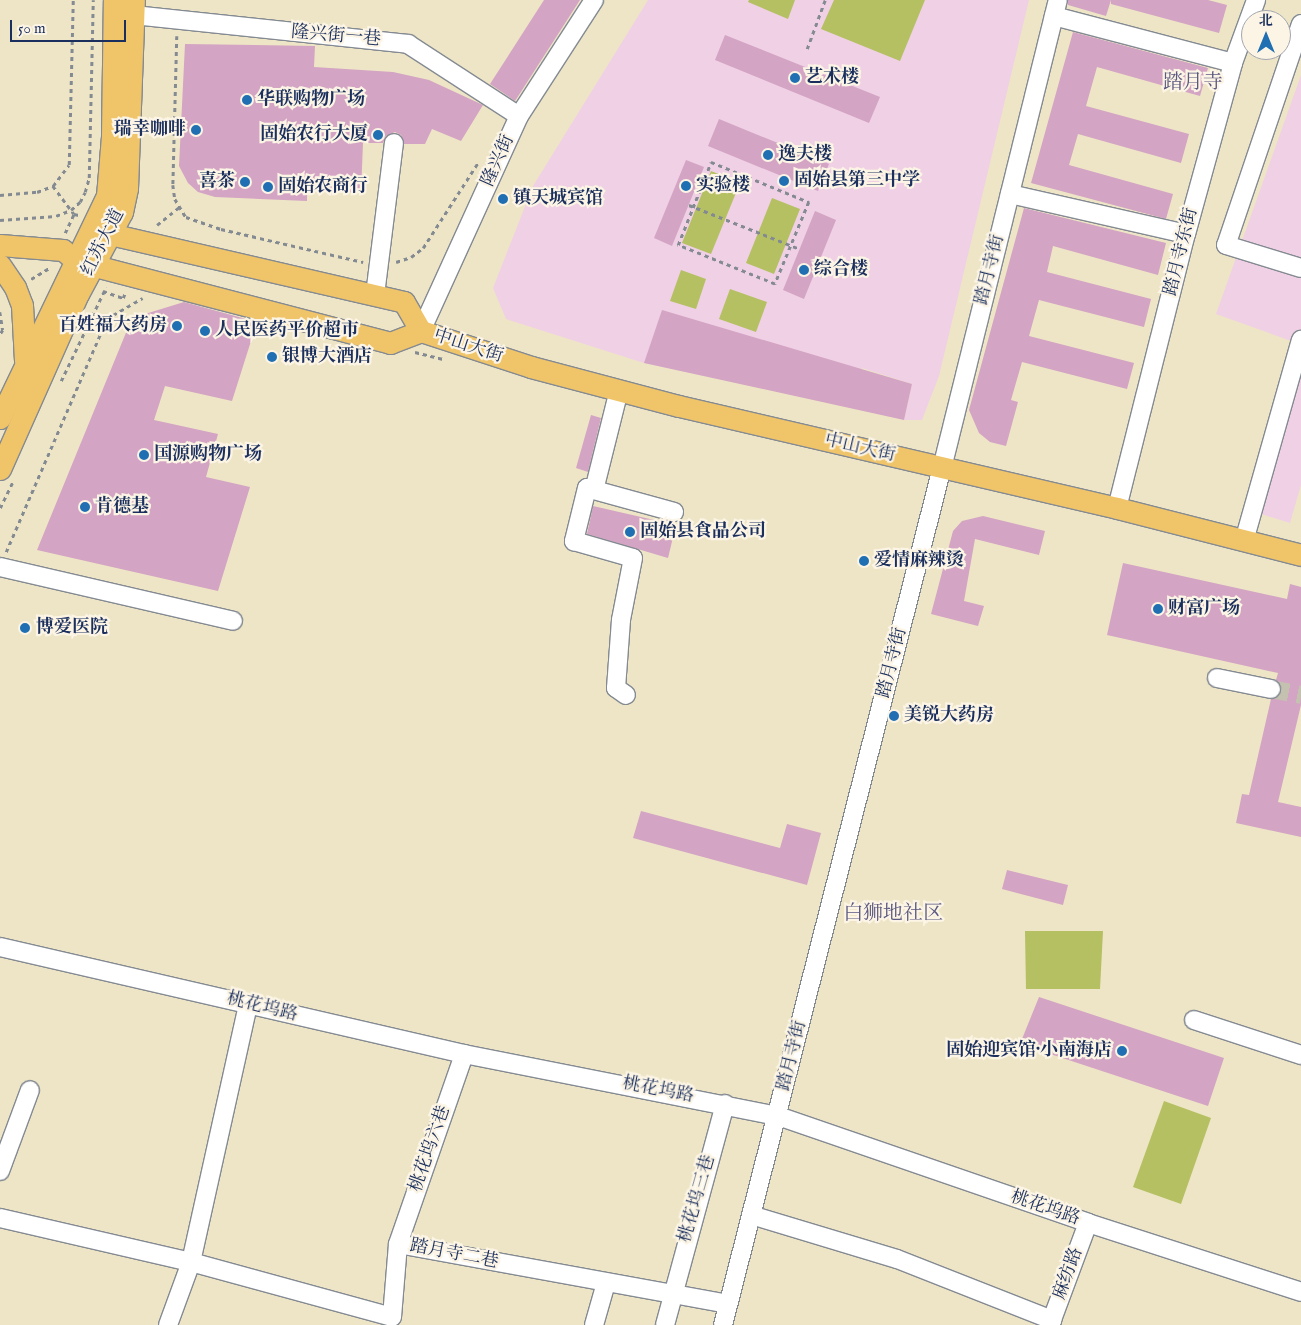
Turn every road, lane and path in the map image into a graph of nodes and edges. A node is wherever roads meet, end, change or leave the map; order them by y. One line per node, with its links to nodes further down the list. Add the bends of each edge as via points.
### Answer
1 (73, 0): 16 (path, via 72,150 64,175)
2 (93, 0): 22 (path, via 89,178 80,202)
3 (114, 0): 26 (main road, 红苏大道, via 112,136)
4 (594, 0): 13 (street, 隆兴街)
5 (825, 0): 11 (path)
6 (1256, 0): 12 (street, 踏月寺东街)
7 (134, 7): 9 (street, 隆兴街一巷); 26 (main road, 红苏大道, via 128,188 122,212)
8 (1056, 8): 12 (street); 17 (street, 踏月寺街)
9 (177, 19): 13 (street, 隆兴街一巷, via 408,44); 21 (path, via 172,167)
10 (1301, 24): 34 (street, via 1226,245)
11 (807, 49)
12 (1233, 62): 27 (street, 踏月寺东街)
13 (519, 116): 40 (street, 隆兴街)
14 (394, 143): 32 (street)
15 (480, 160): 32 (path, via 423,248 411,257)
16 (53, 186): 18 (path, via 37,192); 22 (path)
17 (1010, 194): 27 (street); 48 (street, 踏月寺街)
18 (0, 195)
19 (689, 205): 20 (path)
20 (693, 206): 29 (path); 29 (path, via 678,245 687,249 775,284); 29 (path, via 711,162 790,194 809,202)
21 (179, 208): 25 (path); 32 (path, via 186,217 221,229)
22 (71, 210): 23 (path); 24 (path, via 41,219)
23 (74, 214)
24 (0, 220)
25 (152, 229)
26 (100, 232): 31 (main road); 31 (main road, 红苏大道); 35 (main road, 中山大街)
27 (1186, 234): 51 (street, 踏月寺东街)
28 (0, 245): 31 (main road, 中山大街)
29 (791, 246): 30 (path)
30 (800, 249)
31 (77, 259): 40 (main road, 中山大街, via 390,343); 45 (main road, 红苏大道); 49 (main road, 红苏大道)
32 (379, 264): 35 (street)
33 (0, 265): 45 (main road, via 15,287 22,305)
34 (1301, 268)
35 (375, 295): 40 (main road, 中山大街, via 404,302)
36 (152, 296): 38 (path)
37 (123, 298): 38 (path)
38 (127, 305): 55 (path, via 102,330)
39 (0, 312): 41 (path, via 3,330)
40 (421, 331): 46 (main road, 中山大街, via 531,367)
41 (0, 335)
42 (1301, 340): 53 (street)
43 (409, 351): 44 (path)
44 (447, 360)
45 (25, 366): 47 (main road, 红苏大道)
46 (619, 390): 48 (main road, 中山大街); 50 (street)
47 (0, 418)
48 (942, 468): 51 (main road, 中山大街); 67 (street, 踏月寺街)
49 (0, 469)
50 (594, 490): 52 (street); 59 (street, via 587,488 574,541 633,558 621,620 616,688)
51 (1117, 508): 53 (main road, 中山大街)
52 (674, 512)
53 (1244, 541): 54 (main road, 中山大街)
54 (1301, 555)
55 (2, 562): 56 (street)
56 (233, 621)
57 (1217, 678): 58 (street)
58 (1272, 689)
59 (626, 695)
60 (0, 947): 61 (street, 桃花坞路)
61 (248, 1004): 63 (street, 桃花坞路); 73 (street)
62 (1194, 1020): 64 (street)
63 (464, 1054): 66 (street, 桃花坞路); 72 (street, 桃花坞六巷)
64 (1301, 1055)
65 (30, 1090): 68 (street)
66 (725, 1104): 67 (street, 桃花坞路); 76 (street, 桃花坞三巷)
67 (778, 1116): 69 (street, 踏月寺街); 71 (street, 桃花坞路)
68 (0, 1171)
69 (751, 1215): 77 (street, 踏月寺街); 79 (street, via 897,1259)
70 (0, 1218): 73 (street, 踏月寺二巷)
71 (1088, 1224): 75 (street, 桃花坞路); 79 (street, 麻纺路)
72 (398, 1244): 74 (street, 踏月寺二巷); 78 (street, 踏月寺二巷)
73 (191, 1262): 78 (street, 踏月寺二巷); 80 (street)
74 (606, 1283): 76 (street, 踏月寺二巷); 81 (street)
75 (1301, 1292)
76 (672, 1294): 77 (street, 踏月寺二巷); 82 (street, 桃花坞三巷)
77 (728, 1304): 83 (street, 踏月寺街)
78 (389, 1321)
79 (1051, 1323)
80 (168, 1325)
81 (594, 1325)
82 (665, 1325)
83 (723, 1325)

